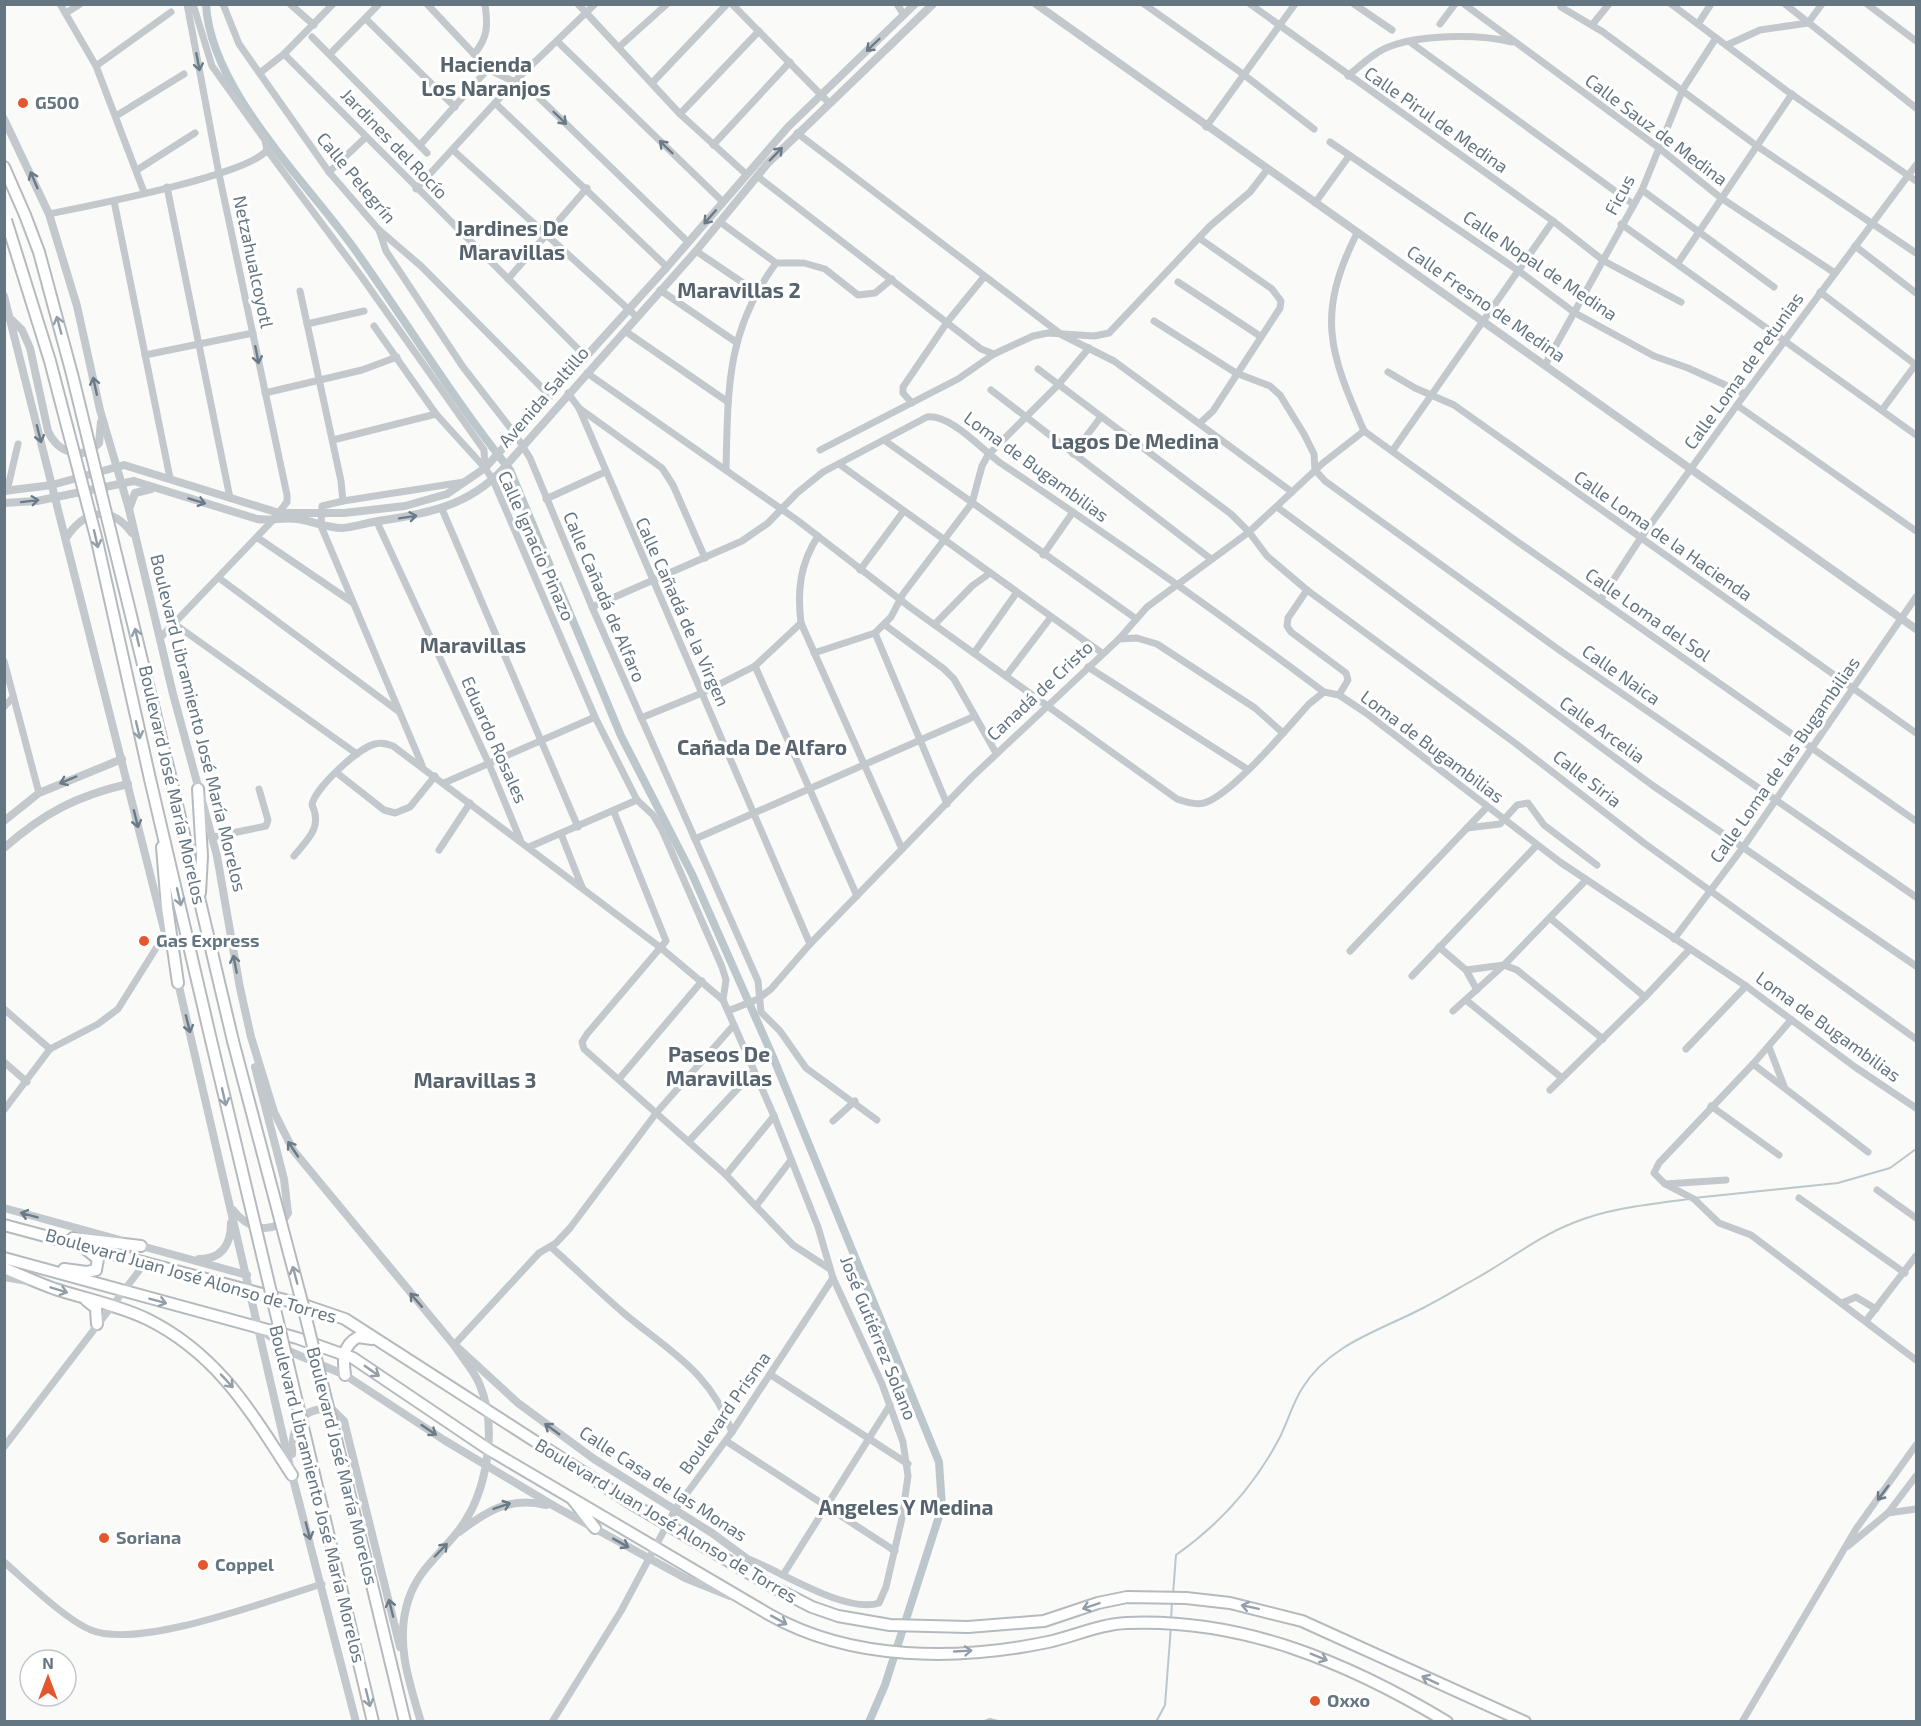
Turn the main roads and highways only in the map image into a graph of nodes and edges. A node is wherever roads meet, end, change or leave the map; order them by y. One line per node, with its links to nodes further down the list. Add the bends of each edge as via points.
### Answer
1 (4, 167): 5 (main road, Boulevard José María Morelos, one-way to 1, bridge, via 72,374 39,252)
2 (5, 219): 4 (main road, Boulevard José María Morelos, one-way to 4, bridge, via 50,361 97,541)
3 (198, 789): 5 (main road)
4 (162, 826): 6 (main road, via 162,865); 22 (main road, Boulevard José María Morelos, one-way to 22, bridge)
5 (200, 905): 23 (main road, Boulevard José María Morelos, one-way to 5, bridge)
6 (178, 983)
7 (4, 1225): 8 (main road, Boulevard Juan José Alonso de Torres)
8 (43, 1234): 9 (main road, Boulevard Juan José Alonso de Torres); 10 (main road)
9 (77, 1244): 11 (main road, via 97,1257 96,1270 81,1272); 17 (main road, Boulevard Juan José Alonso de Torres, via 345,1319)
10 (141, 1246)
11 (4, 1258): 15 (main road, Boulevard Juan José Alonso de Torres, one-way to 15)
12 (4, 1268): 13 (main road, one-way to 13)
13 (81, 1296): 14 (main road, via 96,1308); 18 (main road, one-way to 18, via 164,1329 210,1364 253,1412)
14 (97, 1324)
15 (344, 1353): 16 (main road); 17 (main road, via 354,1340 368,1337); 19 (main road, Boulevard Juan José Alonso de Torres, one-way to 19, via 488,1449)
16 (345, 1375)
17 (439, 1380): 21 (main road, Boulevard Juan José Alonso de Torres, one-way to 17, via 1302,1621 1230,1603 1186,1598 1113,1599 1023,1625 890,1625 838,1616 771,1586)
18 (292, 1474)
19 (569, 1495): 20 (main road); 24 (main road, Boulevard Juan José Alonso de Torres, one-way to 24, via 809,1635 837,1643 904,1652 1023,1646 1109,1626 1148,1623 1219,1628 1285,1643)
20 (595, 1528)
21 (1484, 1704): 25 (main road); 26 (main road, Boulevard Juan José Alonso de Torres)
22 (373, 1722)
23 (405, 1722)
24 (1447, 1722)
25 (1509, 1722)
26 (1525, 1722)

